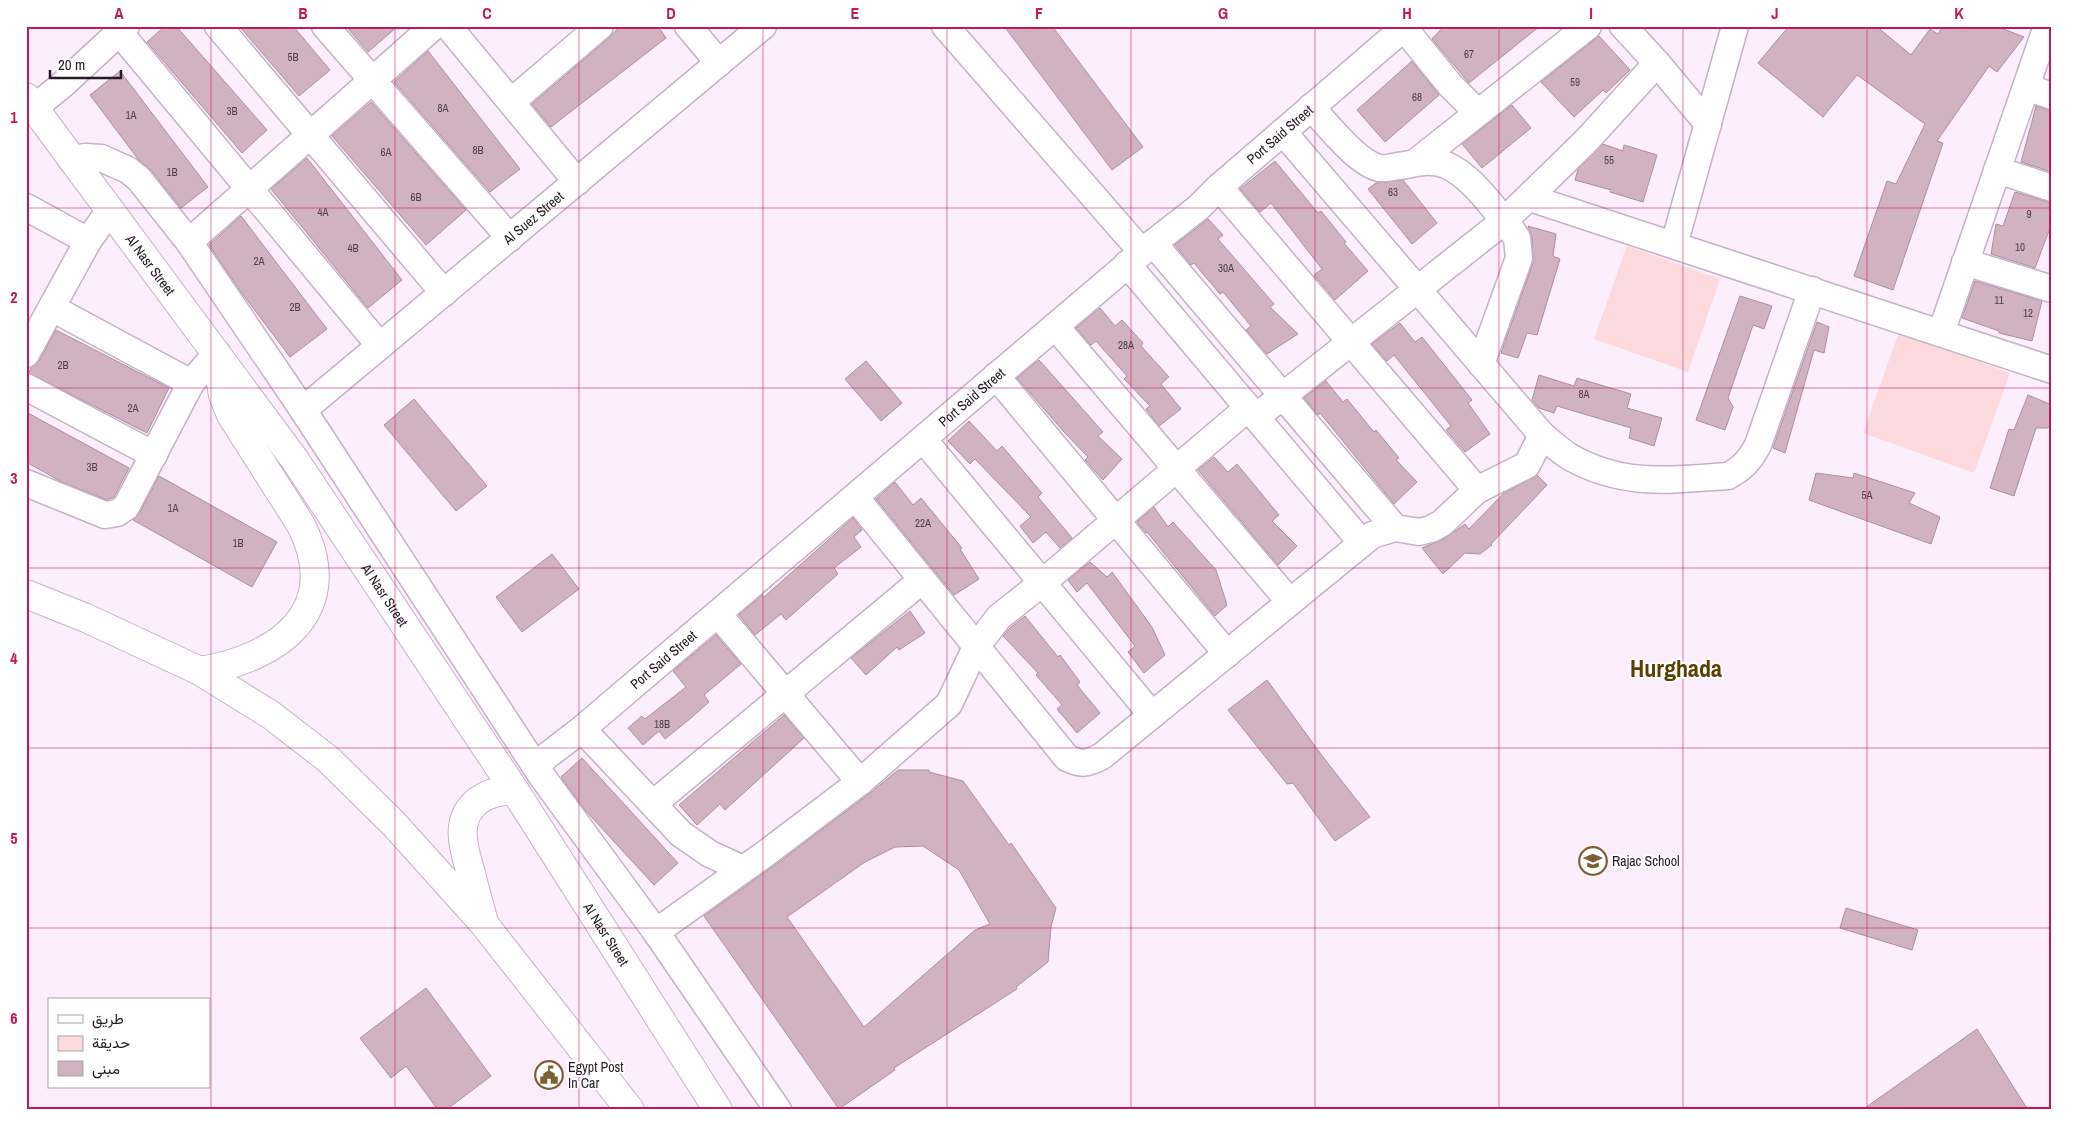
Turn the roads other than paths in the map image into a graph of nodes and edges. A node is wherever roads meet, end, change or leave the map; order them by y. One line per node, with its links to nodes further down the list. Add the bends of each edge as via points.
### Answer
1 (218, 26): 25 (street)
2 (325, 26): 16 (street)
3 (600, 26): 19 (street)
4 (688, 26): 14 (street)
5 (763, 26): 14 (street, Al Suez Street)
6 (945, 26): 41 (street)
7 (1588, 26): 22 (street)
8 (1623, 26): 15 (street)
9 (1735, 26): 23 (street)
10 (2047, 26): 17 (street)
11 (1405, 27): 21 (street, Port Said Street); 22 (street, via 1450,85)
12 (449, 28): 16 (street); 19 (street)
13 (123, 29): 20 (street, via 62,86); 32 (street)
14 (719, 63): 29 (street, Al Suez Street)
15 (1657, 63): 23 (street); 33 (street)
16 (372, 80): 25 (street); 37 (street)
17 (2026, 87): 18 (street); 28 (street)
18 (2052, 96)
19 (511, 102): 29 (street)
20 (30, 103): 26 (main road, Al Nasr Street)
21 (1311, 108): 24 (street, Port Said Street); 27 (street, via 1361,159 1380,168)
22 (1478, 112): 27 (street)
23 (1708, 124): 40 (street)
24 (1283, 132): 30 (street, Port Said Street); 44 (street)
25 (310, 135): 32 (street); 46 (street)
26 (72, 159): 35 (main road, Al Nasr Street); 39 (street, via 101,158 128,170 140,179)
27 (1416, 162): 36 (street, via 1430,161 1461,173)
28 (1997, 170): 31 (street); 42 (street)
29 (577, 182): 37 (street, Al Suez Street)
30 (1218, 187): 41 (street, Port Said Street, via 1198,208); 50 (street)
31 (2052, 188)
32 (250, 189): 39 (street); 51 (street)
33 (1530, 198): 36 (street); 40 (street)
34 (26, 207): 38 (street)
35 (110, 210): 38 (street); 52 (main road, Al Nasr Street)
36 (1504, 221): 44 (street); 54 (street, via 1517,238 1519,258)
37 (510, 238): 46 (street, Al Suez Street)
38 (88, 241): 47 (street)
39 (190, 242): 60 (street)
40 (1674, 245): 45 (street)
41 (1141, 253): 48 (street, Port Said Street); 59 (street); 61 (street)
42 (1966, 262): 43 (street); 49 (street)
43 (2051, 285)
44 (1418, 290): 50 (street); 54 (street)
45 (1812, 290): 49 (street); 62 (street, via 1758,445 1741,469 1728,476 1637,480 1601,472 1568,456)
46 (444, 293): 51 (street, Al Suez Street)
47 (52, 308): 53 (street); 57 (street)
48 (1055, 326): 56 (street, Port Said Street); 65 (street)
49 (1941, 333): 55 (street)
50 (1351, 342): 59 (street); 67 (street)
51 (380, 346): 60 (street, Al Suez Street)
52 (216, 353): 57 (street); 79 (main road, via 220,381 231,415 310,544 315,564 314,586 298,625 281,639 243,661); 85 (main road, Al Nasr Street, via 295,460)
53 (26, 354)
54 (1481, 364): 62 (street)
55 (2051, 366)
56 (996, 376): 63 (street, Port Said Street); 69 (street)
57 (190, 383): 64 (street)
58 (26, 387): 64 (street)
59 (1283, 396): 61 (street); 70 (street)
60 (304, 410): 83 (street)
61 (1252, 412): 65 (street); 71 (street)
62 (1542, 435): 67 (street, via 1527,465)
63 (923, 439): 68 (street, Port Said Street); 73 (street)
64 (154, 454): 66 (street, via 126,508 117,513 105,515)
65 (1176, 469): 69 (street); 75 (street)
66 (26, 483)
67 (1477, 490): 70 (street, via 1442,523 1431,529 1419,532)
68 (855, 496): 72 (street); 76 (street, Port Said Street)
69 (1116, 521): 73 (street); 78 (street)
70 (1395, 528): 71 (street, via 1372,535)
71 (1362, 543): 75 (street)
72 (922, 580): 77 (street); 80 (street)
73 (1042, 583): 77 (street, via 1000,617); 81 (street)
74 (26, 594): 79 (main road)
75 (1290, 602): 78 (street)
76 (718, 614): 80 (street); 82 (street, Port Said Street)
77 (976, 647): 81 (street, via 1067,758 1080,764 1102,756); 84 (street, via 949,704)
78 (1227, 654): 81 (street)
79 (200, 671): 88 (main road, via 271,714 328,759 394,824)
80 (785, 694): 84 (street); 86 (street)
81 (1152, 715)
82 (582, 729): 83 (street, Port Said Street); 86 (street)
83 (534, 766): 89 (street)
84 (860, 782): 87 (street)
85 (516, 791): 88 (main road, via 495,792 476,802 464,820 462,841); 91 (main road, Al Nasr Street)
86 (652, 804): 87 (street, via 694,845)
87 (743, 869): 89 (street)
88 (484, 924): 90 (main road)
89 (656, 932): 92 (street)
90 (630, 1110)
91 (718, 1110)
92 (778, 1110)

